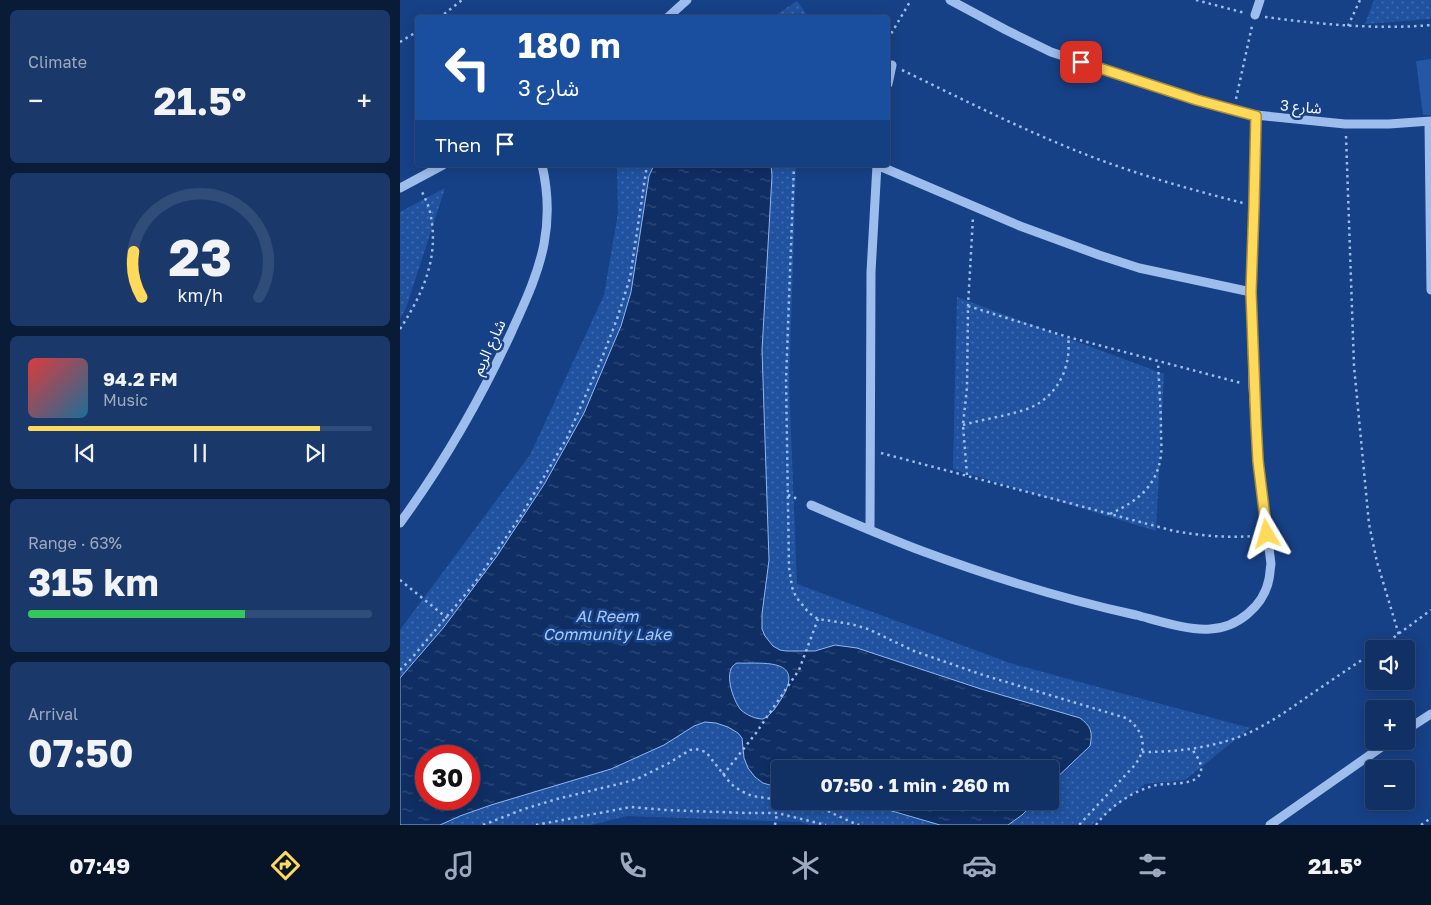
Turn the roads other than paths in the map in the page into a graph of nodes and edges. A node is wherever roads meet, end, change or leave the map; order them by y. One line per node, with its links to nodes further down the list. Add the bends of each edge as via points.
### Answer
1 (687, 0): 4 (street)
2 (950, 0): 8 (street, شارع 3, via 1051,52)
3 (1260, 0): 5 (street)
4 (670, 15)
5 (1255, 15)
6 (892, 66): 7 (street)
7 (890, 75)
8 (1256, 116): 9 (street, شارع 3, via 1345,124); 16 (street)
9 (1430, 121): 15 (street)
10 (439, 167): 14 (street)
11 (542, 167): 18 (street, شارع الريم, via 547,222 544,245 531,288 474,408 427,486)
12 (877, 167): 19 (street, via 870,272)
13 (882, 167): 16 (street, via 1059,241 1139,268)
14 (400, 188)
15 (1431, 290)
16 (1251, 292): 19 (street, via 1258,461 1271,564 1263,596 1241,619 1210,629 1136,616 967,567)
17 (811, 504): 19 (street)
18 (400, 523)
19 (870, 530)
20 (1431, 714): 21 (street)
21 (1415, 724)
22 (1377, 750): 23 (street)
23 (1270, 825)

